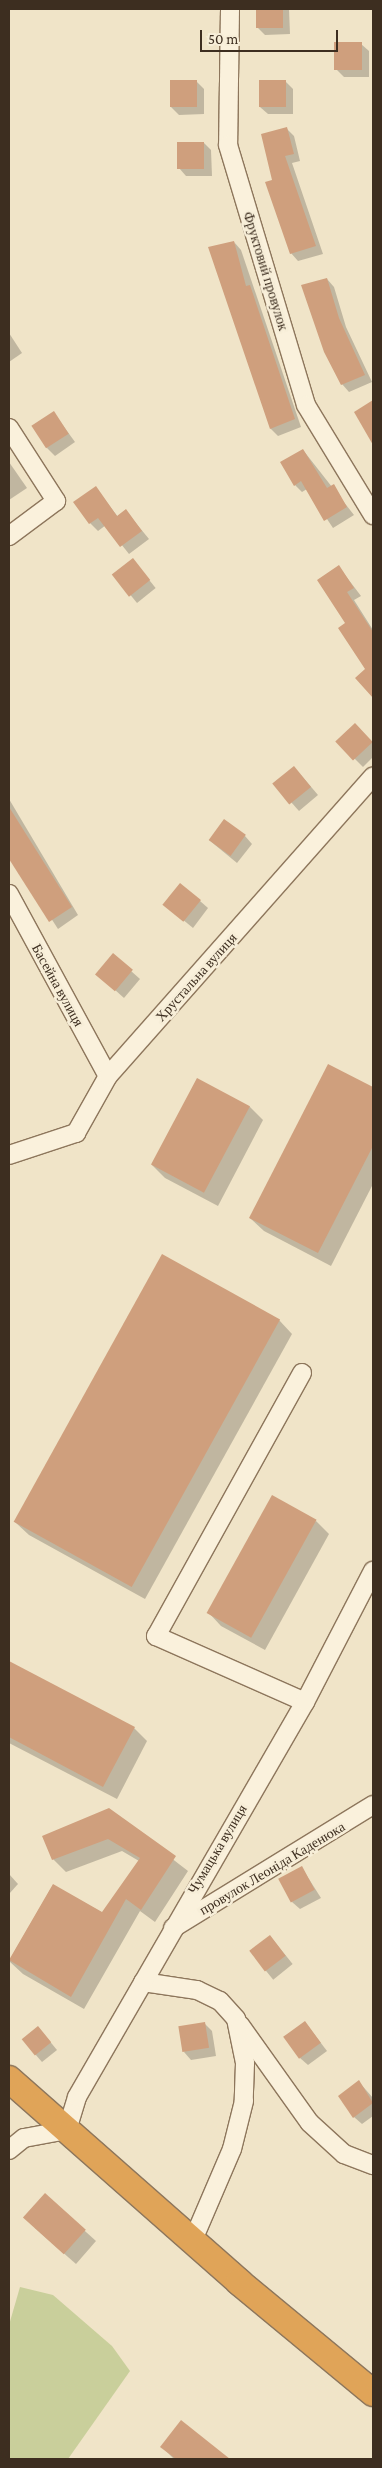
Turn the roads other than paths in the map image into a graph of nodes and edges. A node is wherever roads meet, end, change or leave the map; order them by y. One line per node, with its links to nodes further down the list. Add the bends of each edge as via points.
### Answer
1 (230, 9): 3 (street, Фруктовий провулок, via 228,145 306,405)
2 (9, 428): 4 (street, via 56,501)
3 (373, 515)
4 (9, 536)
5 (373, 776): 7 (street, Хрустальна вулиця)
6 (9, 894): 7 (street, Басейна вулиця)
7 (108, 1076): 8 (street, Хрустальна вулиця, via 76,1133)
8 (9, 1155)
9 (302, 1373): 11 (street, via 156,1636)
10 (373, 1571): 11 (street, Чумацька вулиця)
11 (305, 1702): 13 (street, Чумацька вулиця)
12 (373, 1805): 13 (street, провулок Леоніда Каденюка)
13 (170, 1930): 14 (street, Чумацька вулиця)
14 (143, 1982): 15 (street, via 196,1990 220,2001); 17 (street, Чумацька вулиця, via 77,2097)
15 (236, 2019): 19 (street, via 310,2123 344,2154); 20 (street, via 245,2063 244,2100 232,2149)
16 (9, 2079): 17 (highway)
17 (67, 2130): 18 (street, via 24,2138); 20 (highway)
18 (9, 2150)
19 (373, 2165)
20 (193, 2240): 21 (highway)
21 (373, 2393)

